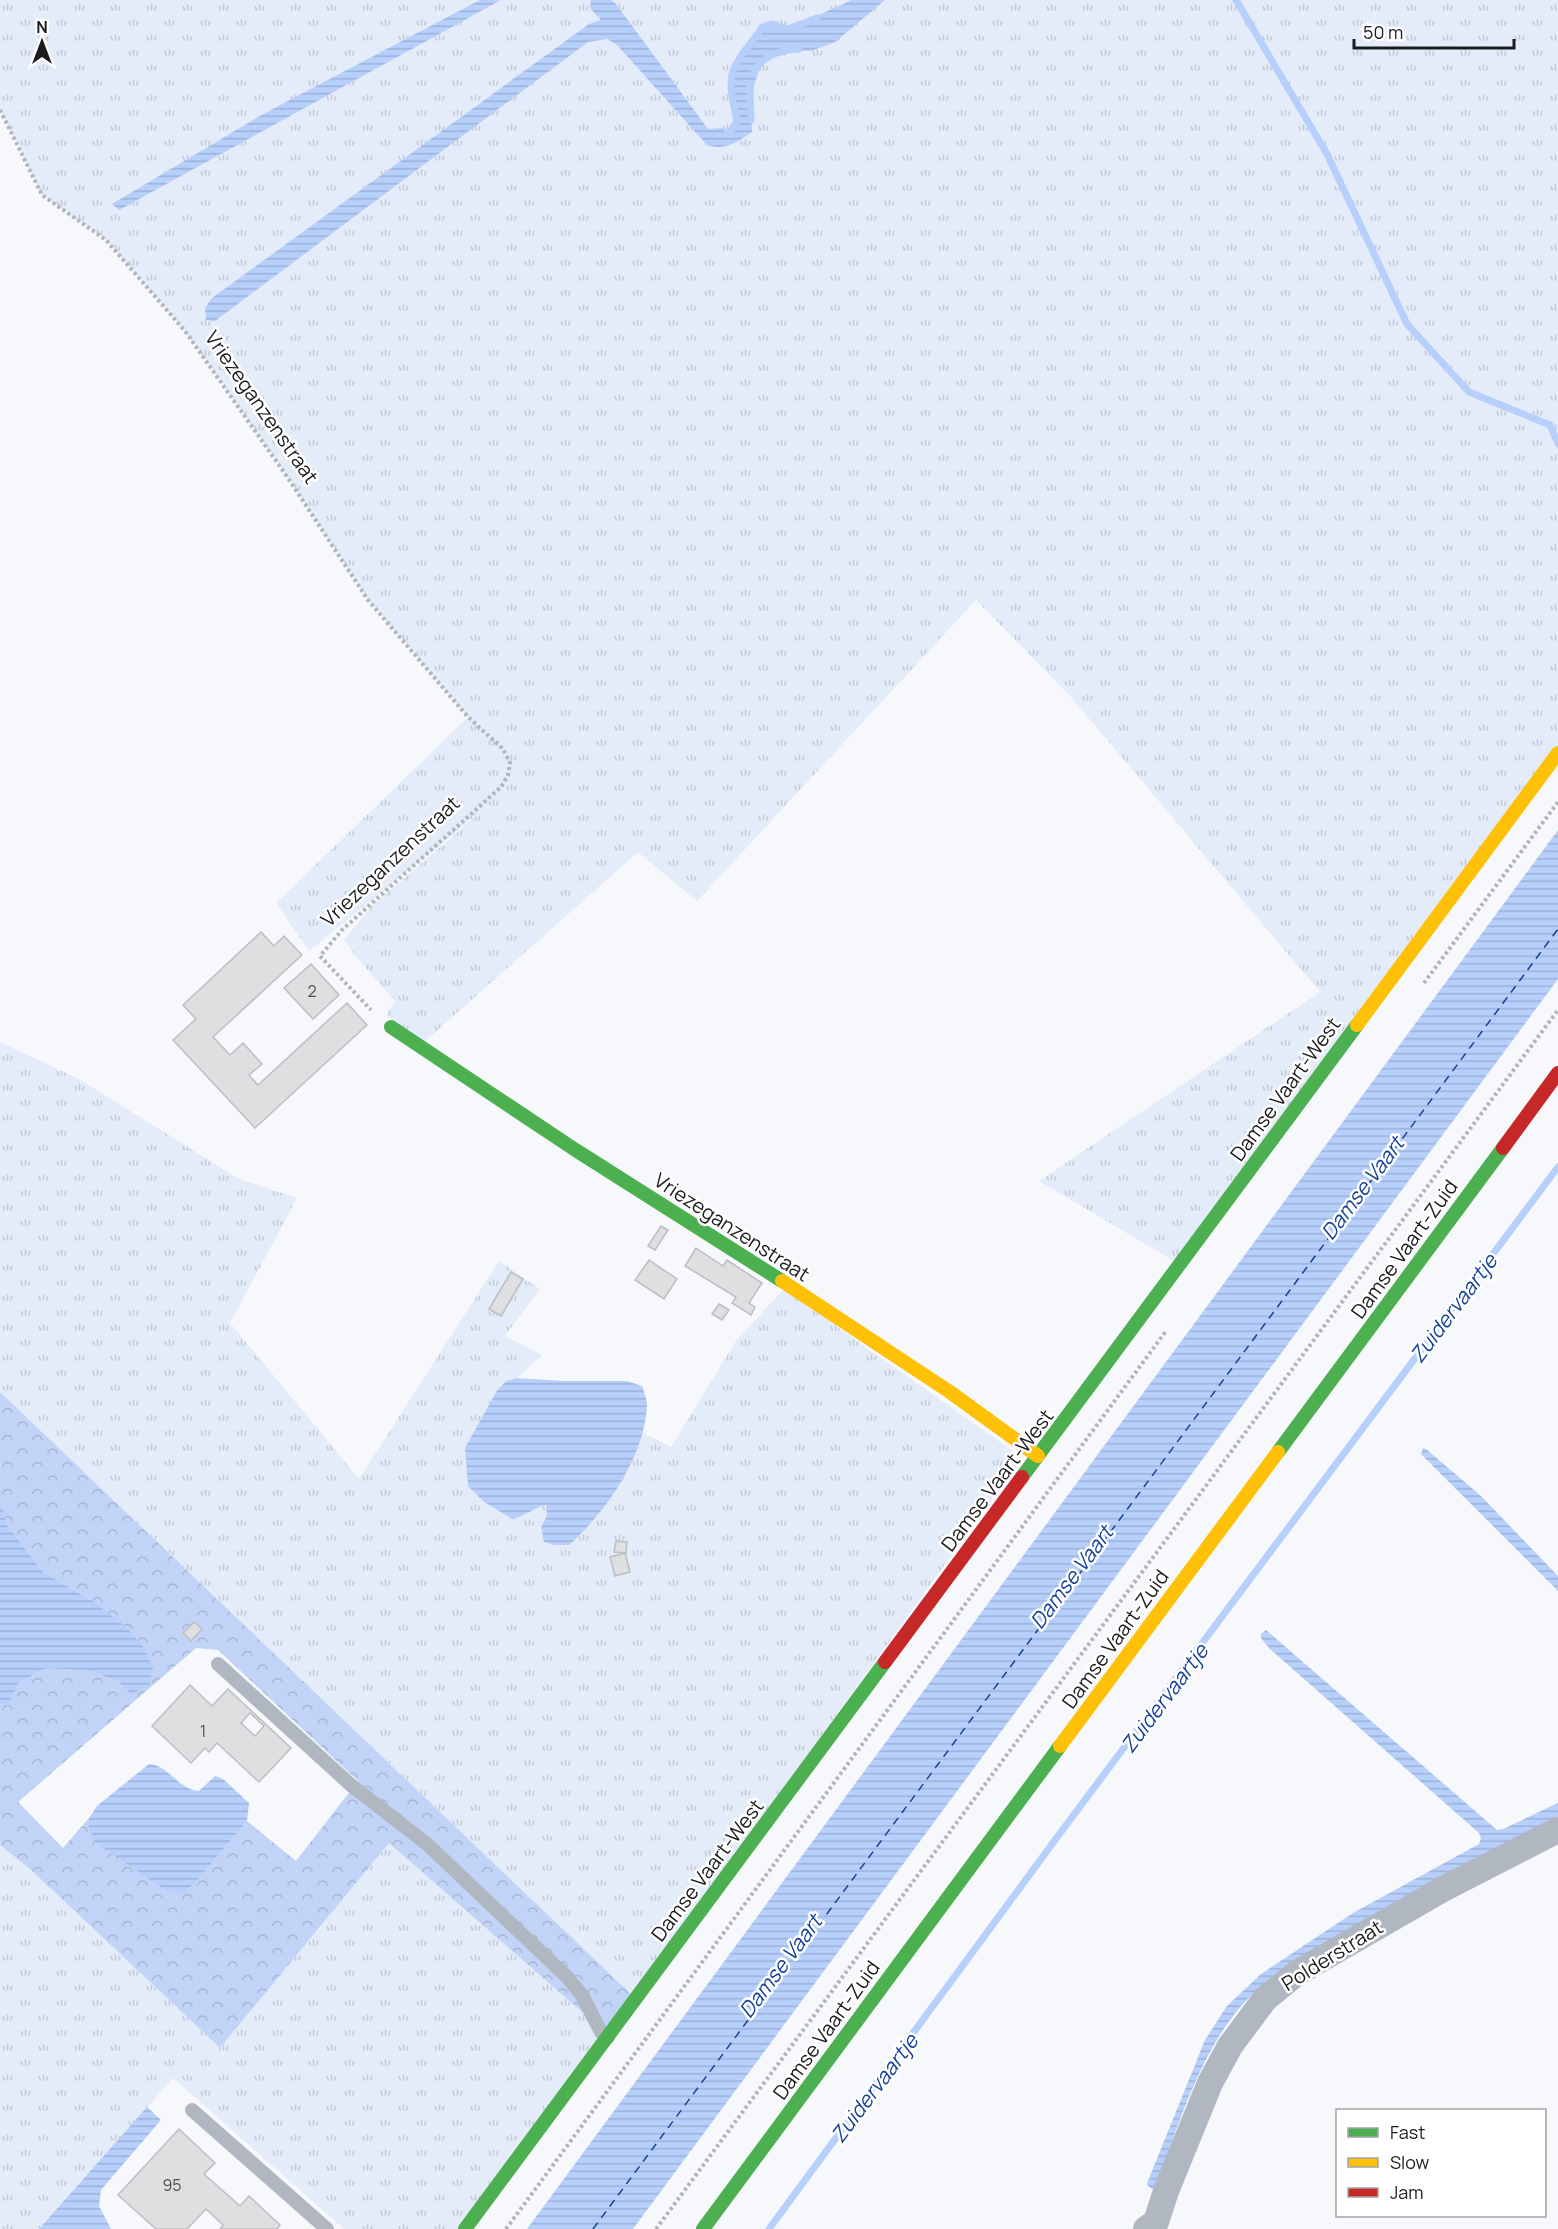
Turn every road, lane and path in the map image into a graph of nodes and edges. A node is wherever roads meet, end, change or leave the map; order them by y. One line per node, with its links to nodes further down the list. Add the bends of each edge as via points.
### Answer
1 (0, 110): 6 (path, Vriezeganzenstraat, via 42,195 106,240 185,331 368,600 468,717 503,750 510,763 501,787 342,930 320,956)
2 (1558, 753): 9 (street, Damse Vaart-West)
3 (1558, 802): 4 (path)
4 (1417, 992)
5 (1558, 1010): 18 (path)
6 (391, 1027): 9 (street, Vriezeganzenstraat, via 950,1392)
7 (1558, 1073): 19 (street, Damse Vaart-Zuid)
8 (1170, 1325): 17 (path)
9 (1038, 1456): 12 (street, Damse Vaart-West)
10 (218, 1664): 12 (lane, via 351,1786 428,1844 567,1977)
11 (1558, 1830): 14 (street, Polderstraat, via 1443,1889 1298,1972 1265,1999 1230,2046 1210,2083)
12 (608, 2037): 16 (street, Damse Vaart-West)
13 (192, 2110): 15 (lane)
14 (1155, 2227)
15 (327, 2229)
16 (465, 2229)
17 (506, 2229)
18 (656, 2229)
19 (703, 2229)

